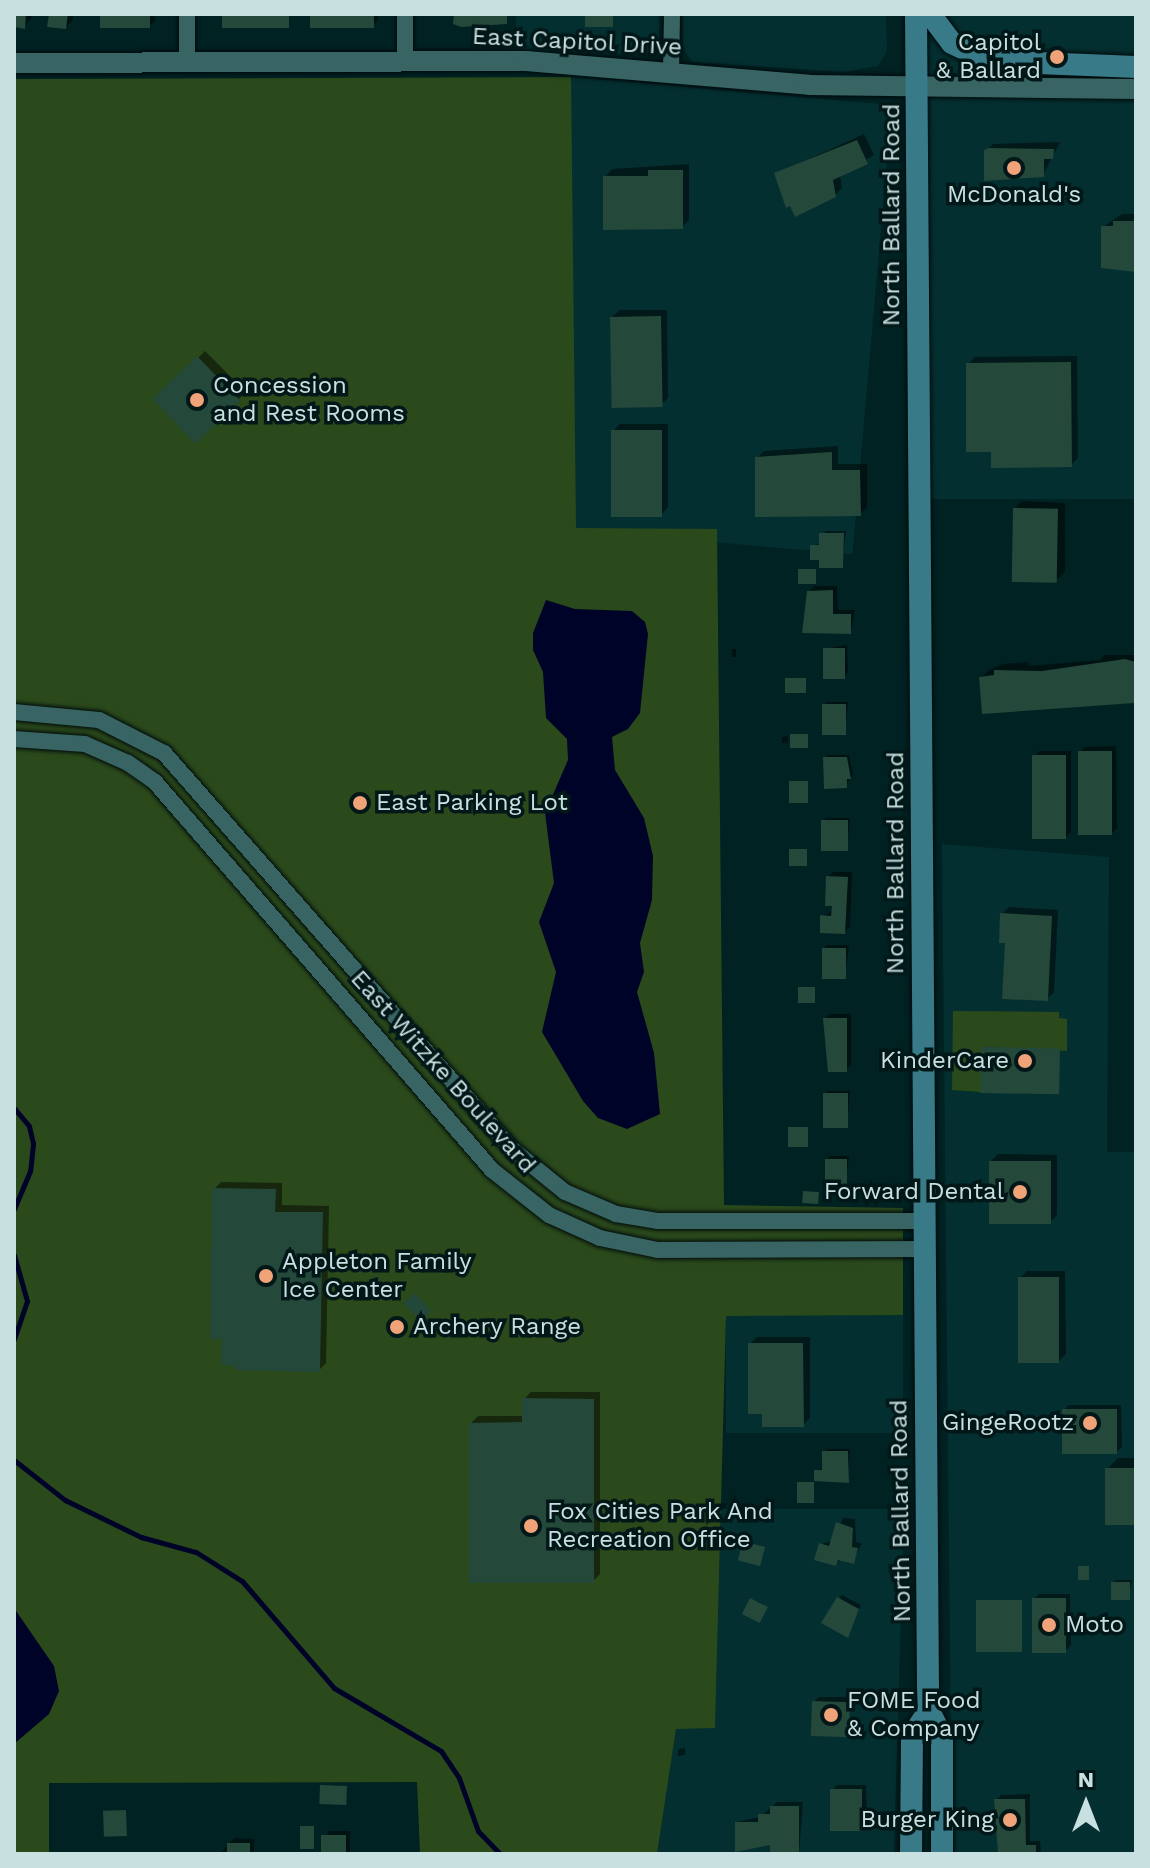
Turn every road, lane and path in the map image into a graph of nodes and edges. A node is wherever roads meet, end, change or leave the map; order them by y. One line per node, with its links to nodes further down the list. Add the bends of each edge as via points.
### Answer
1 (187, 14): 8 (street)
2 (405, 14): 6 (street)
3 (672, 14): 10 (street)
4 (916, 14): 11 (main road, North Ballard Road)
5 (930, 14): 9 (main road, via 952,43 989,61)
6 (405, 62): 8 (street, East Capitol Drive); 10 (street, East Capitol Drive, via 526,61)
7 (14, 63): 8 (street, East Capitol Drive)
8 (187, 63)
9 (1136, 67)
10 (671, 72): 11 (street, East Capitol Drive, via 809,85)
11 (917, 85): 12 (street, East Capitol Drive); 15 (main road, North Ballard Road)
12 (1136, 89)
13 (14, 712): 15 (street, East Witzke Boulevard, via 99,720 164,753 490,1125 534,1171 565,1192 616,1214 658,1221)
14 (14, 739): 16 (street, East Witzke Boulevard, via 85,744 155,782 492,1170 549,1215 600,1238 658,1250)
15 (924, 1221): 16 (main road, North Ballard Road)
16 (924, 1249): 17 (main road, North Ballard Road)
17 (929, 1711): 18 (main road, North Ballard Road, via 912,1736); 19 (main road, North Ballard Road, via 942,1737)
18 (911, 1854)
19 (942, 1854)

